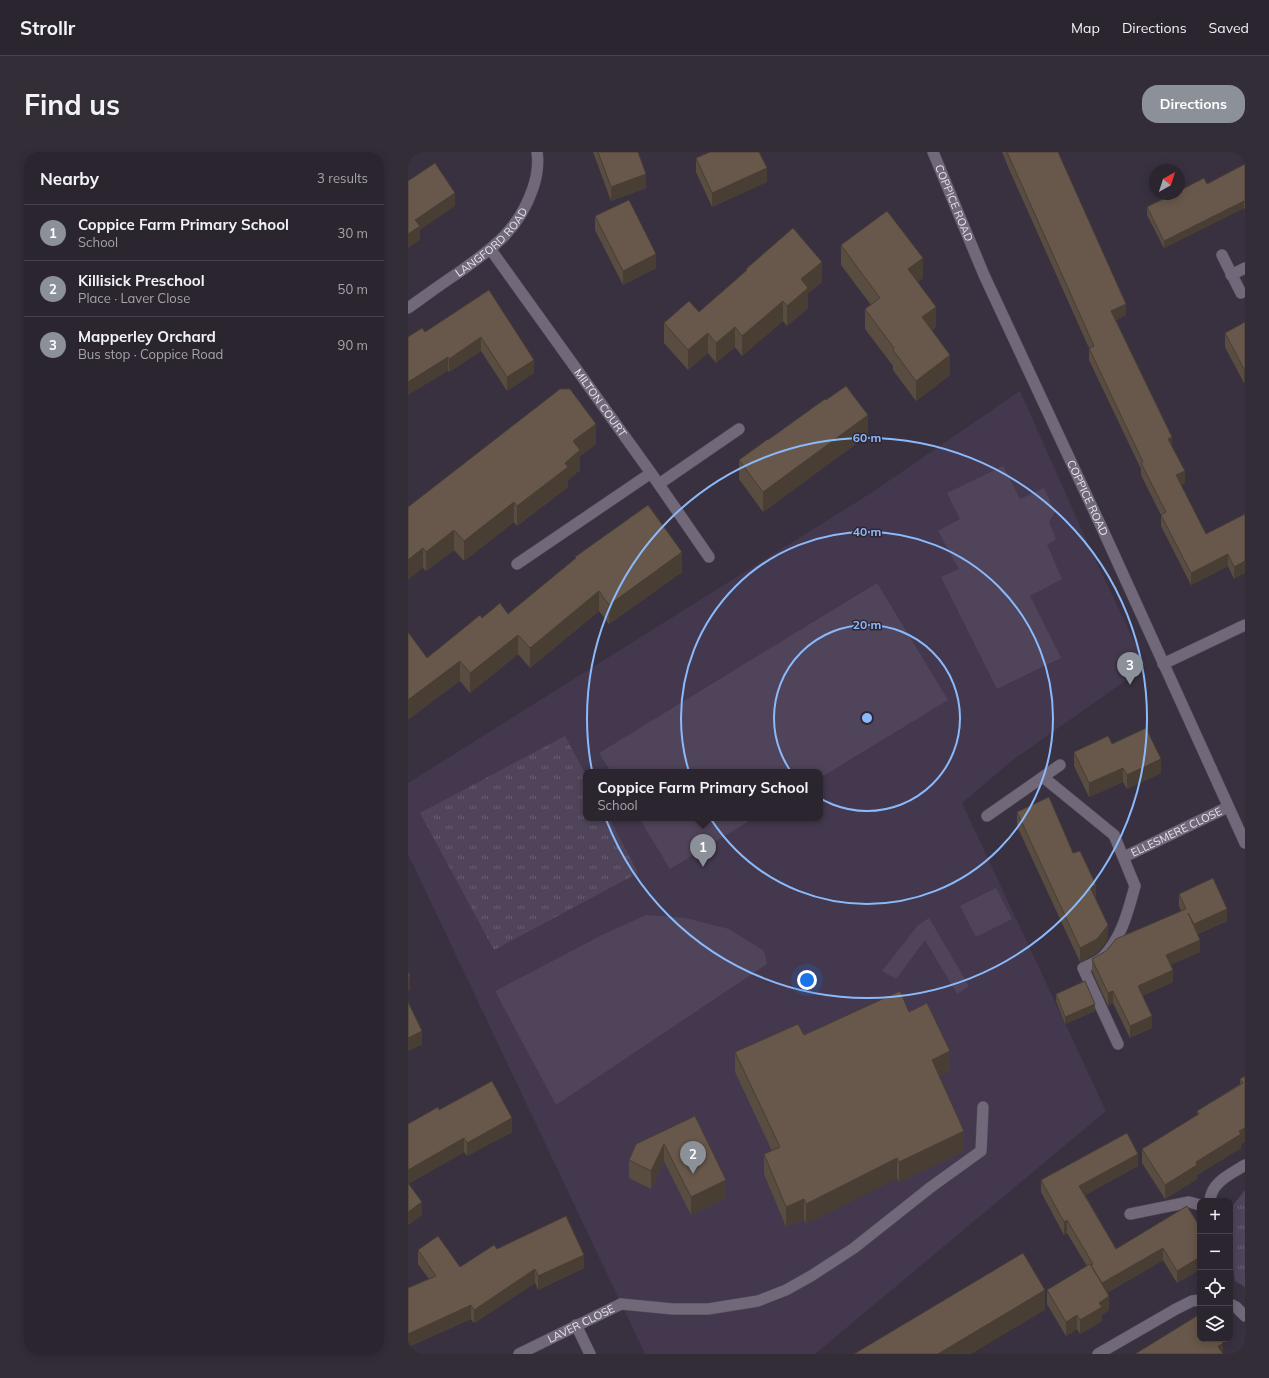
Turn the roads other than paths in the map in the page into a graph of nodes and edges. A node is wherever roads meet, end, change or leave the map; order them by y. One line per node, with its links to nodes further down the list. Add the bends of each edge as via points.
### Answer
1 (537, 152): 3 (street, LANGFORD ROAD, via 536,176 522,215)
2 (933, 152): 15 (street, COPPICE ROAD, via 984,275)
3 (491, 250): 8 (street, LANGFORD ROAD); 10 (street, MILTON COURT)
4 (1222, 255): 6 (street)
5 (1245, 268): 6 (street)
6 (1231, 275): 7 (street)
7 (1241, 293)
8 (408, 308)
9 (739, 429): 11 (street)
10 (651, 473): 11 (street, MILTON COURT); 13 (street)
11 (659, 484): 12 (street, MILTON COURT)
12 (709, 557)
13 (517, 564)
14 (1245, 625): 15 (street)
15 (1163, 664): 18 (street, COPPICE ROAD)
16 (1060, 765): 17 (street)
17 (1043, 777): 19 (street); 21 (street, ELLESMERE CLOSE, via 1114,835)
18 (1228, 807): 20 (street, COPPICE ROAD); 21 (street, ELLESMERE CLOSE)
19 (987, 816)
20 (1245, 843)
21 (1124, 857): 22 (street, ELLESMERE CLOSE, via 1136,886 1122,929 1101,959 1083,968)
22 (1118, 1044)
23 (983, 1107): 31 (street, LAVER CLOSE, via 982,1151 931,1187 854,1248 786,1290 758,1301 708,1309 673,1309 621,1304)
24 (1245, 1165): 25 (street, via 1221,1179)
25 (1210, 1198)
26 (1197, 1204): 27 (street, via 1189,1202)
27 (1130, 1214)
28 (1197, 1300): 34 (street, via 1176,1309)
29 (1233, 1305): 30 (street)
30 (1245, 1316)
31 (576, 1325): 32 (street, LAVER CLOSE); 33 (street)
32 (519, 1354)
33 (590, 1354)
34 (1098, 1354)

